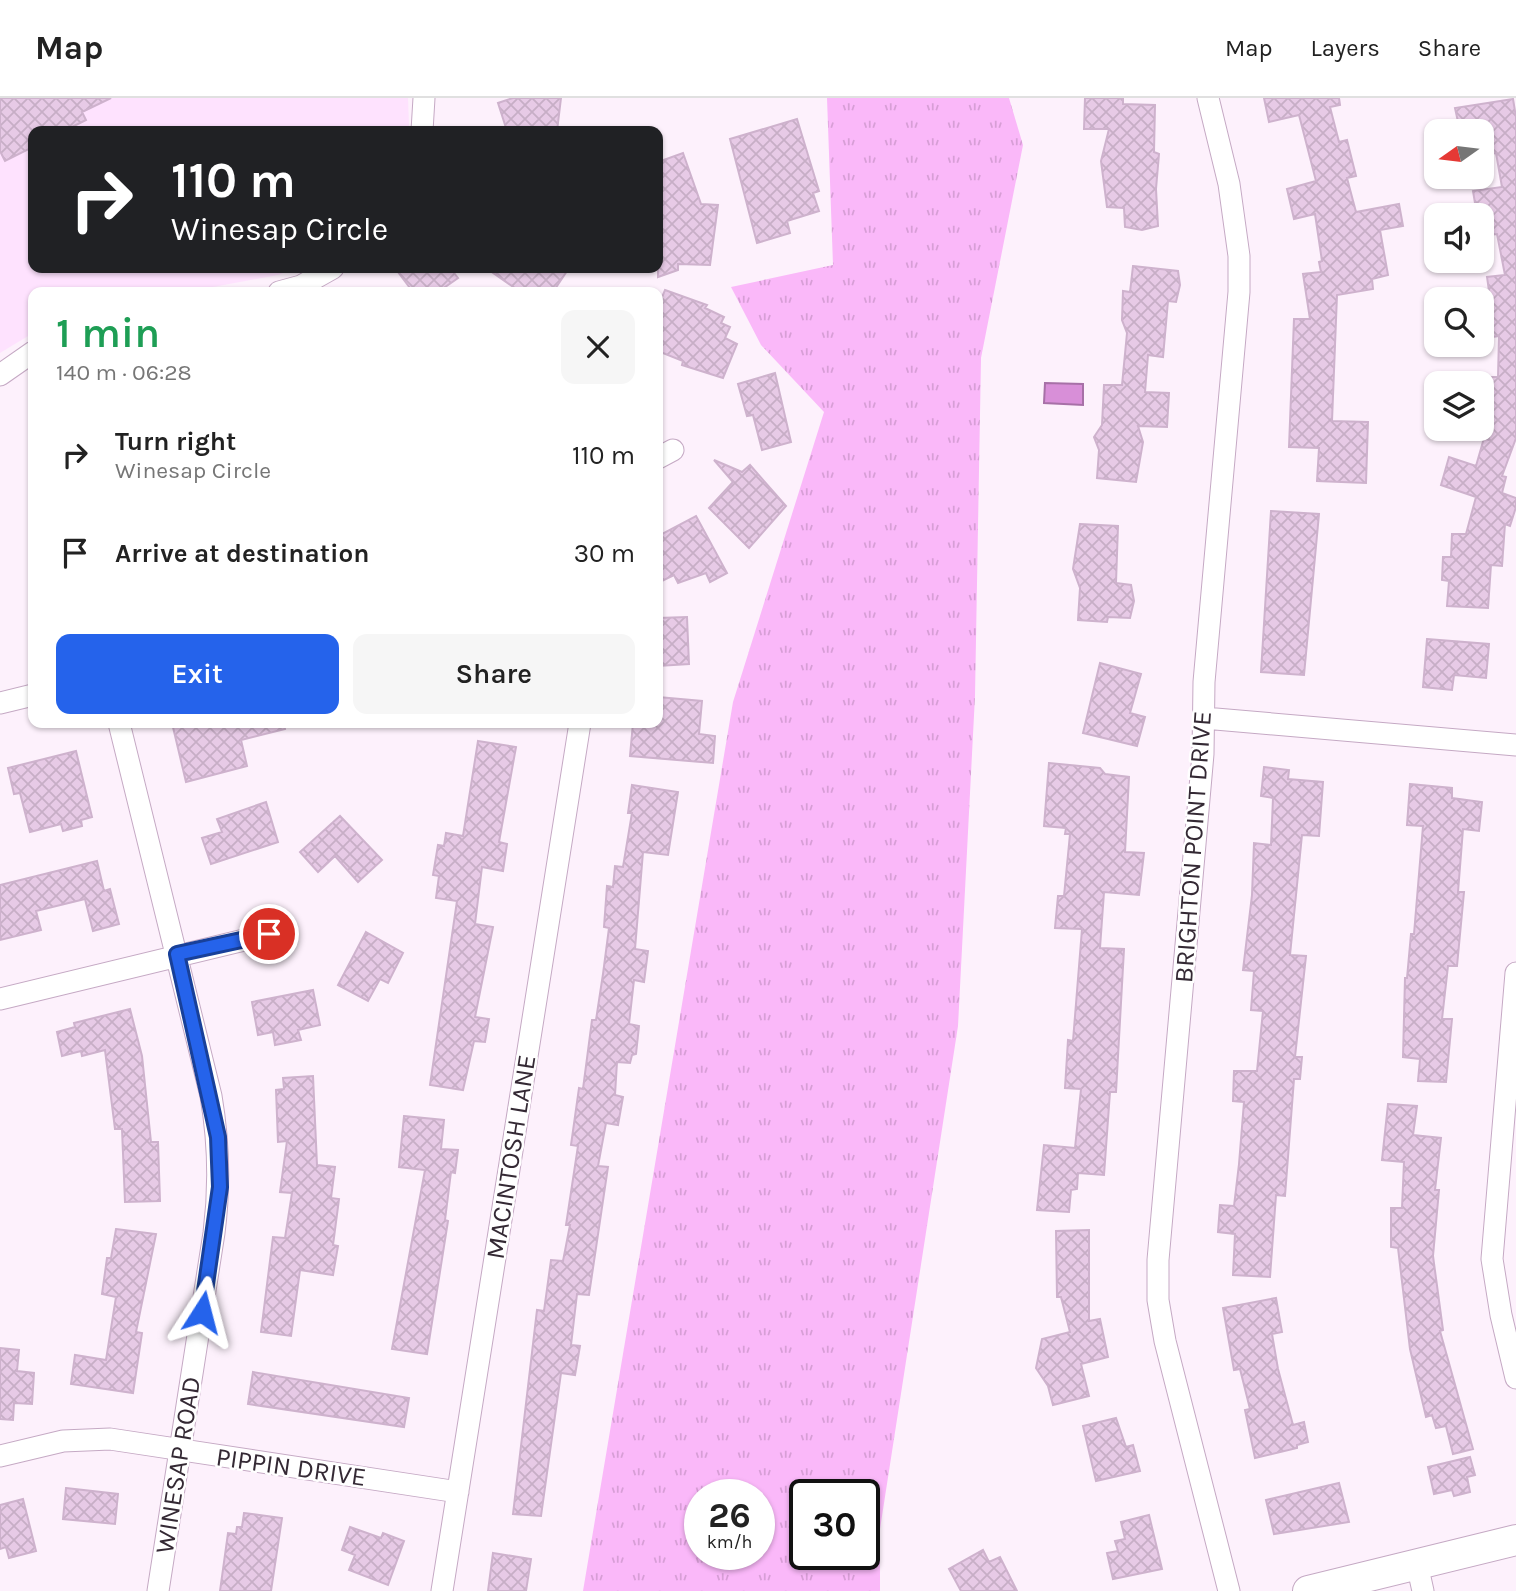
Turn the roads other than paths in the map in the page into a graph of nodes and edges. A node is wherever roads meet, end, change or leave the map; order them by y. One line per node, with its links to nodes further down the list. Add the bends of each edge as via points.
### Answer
1 (424, 98): 3 (street)
2 (1208, 98): 10 (street, BRIGHTON POINT DRIVE, via 1229,184 1240,256)
3 (422, 126)
4 (324, 273): 5 (street)
5 (297, 287)
6 (28, 355): 7 (street)
7 (0, 375)
8 (28, 696): 9 (street)
9 (0, 703)
10 (1204, 718): 13 (street); 26 (street, BRIGHTON POINT DRIVE, via 1158,1300)
11 (120, 728): 15 (street, WINESAP ROAD)
12 (578, 728): 21 (street, MACINTOSH LANE)
13 (1516, 745)
14 (269, 934): 15 (street)
15 (177, 954): 17 (street); 19 (street, WINESAP ROAD, via 211,1096 220,1187)
16 (1516, 976): 18 (street, via 1492,1259)
17 (0, 999)
18 (1516, 1378)
19 (180, 1451): 20 (street, PIPPIN DRIVE, via 87,1439); 21 (street, PIPPIN DRIVE); 24 (street, WINESAP ROAD)
20 (0, 1456)
21 (458, 1492): 25 (street, MACINTOSH LANE)
22 (1516, 1540): 23 (street)
23 (1420, 1577): 27 (street)
24 (158, 1591)
25 (442, 1591)
26 (1229, 1591)
27 (1308, 1591)

